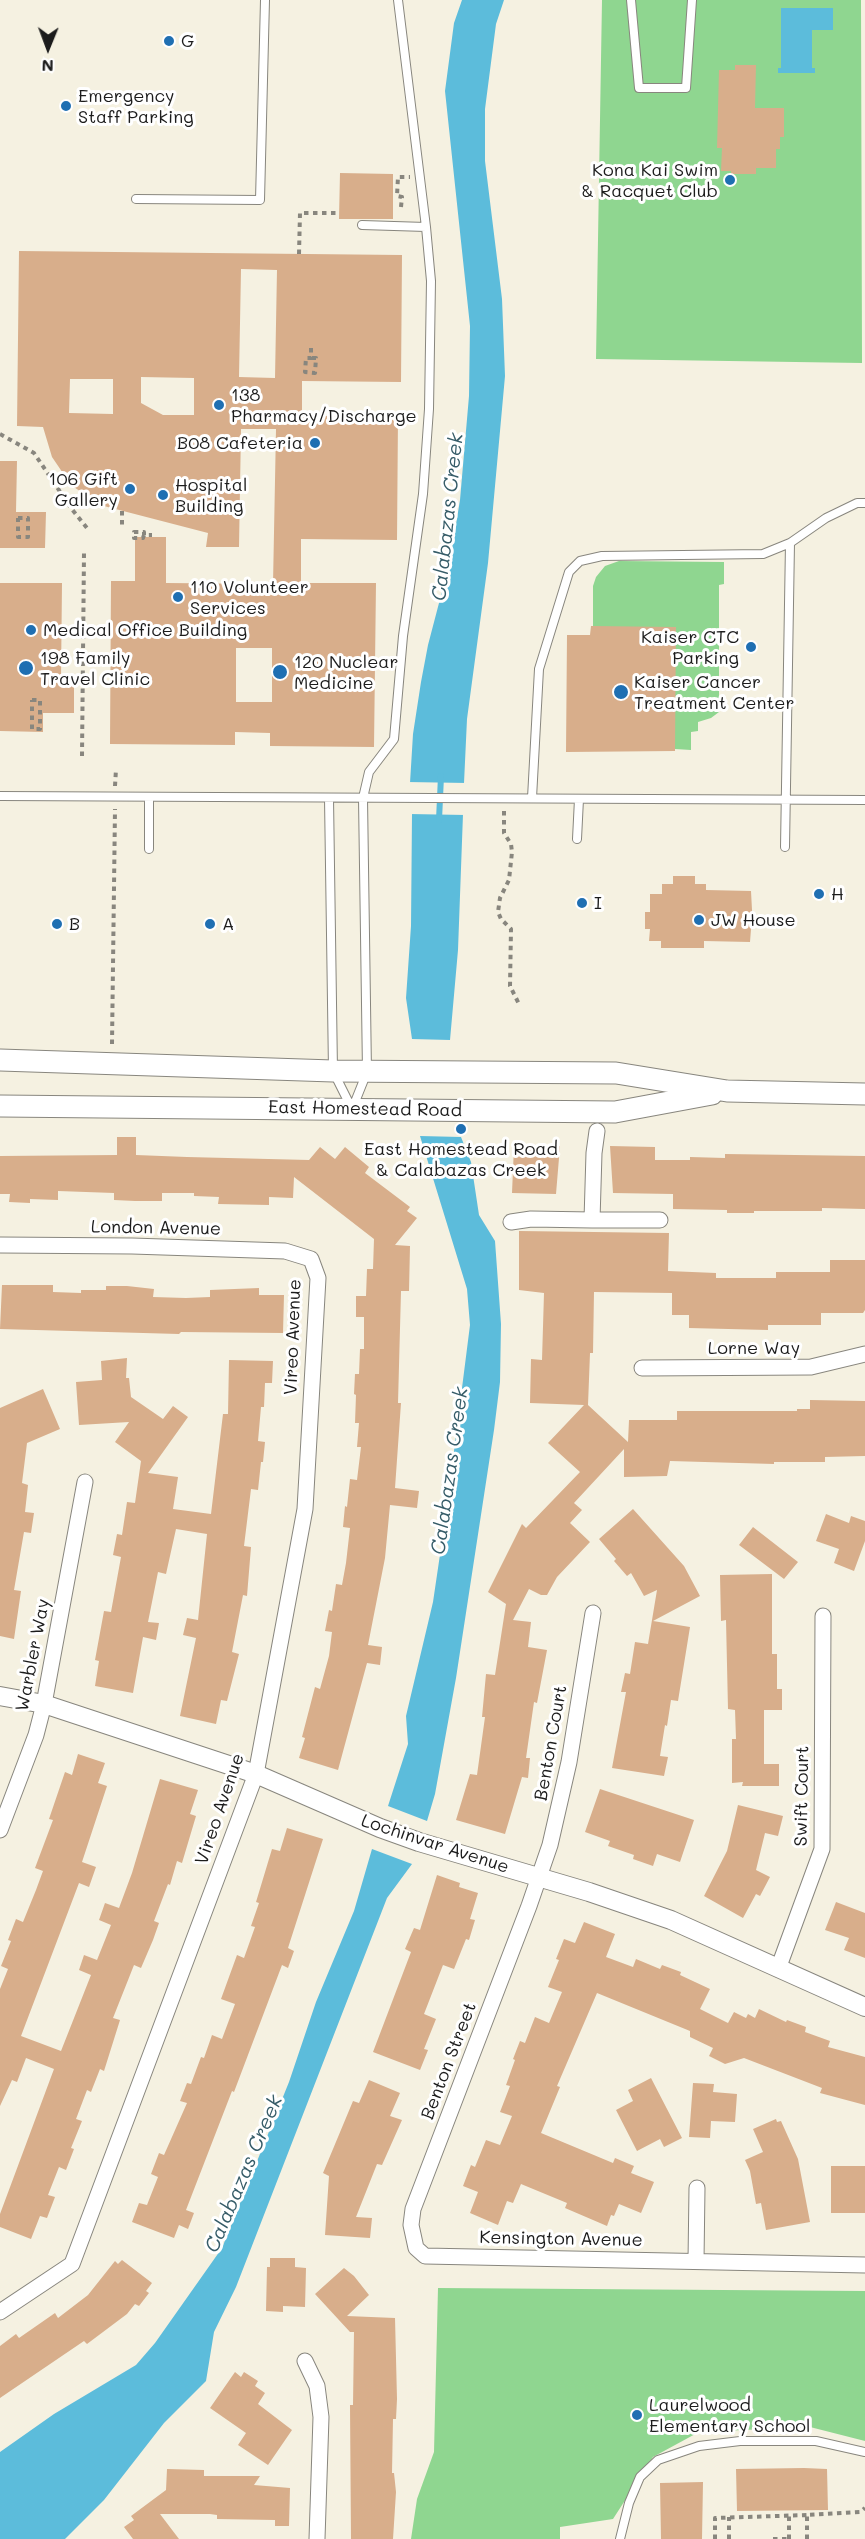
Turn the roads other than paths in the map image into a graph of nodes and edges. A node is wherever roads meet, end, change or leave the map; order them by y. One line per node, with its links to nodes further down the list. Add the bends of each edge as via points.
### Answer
1 (265, 0): 5 (lane, via 260,200)
2 (398, 0): 7 (lane)
3 (631, 0): 4 (lane, via 639,88 686,88)
4 (692, 0)
5 (136, 199)
6 (362, 225): 7 (lane)
7 (426, 226): 13 (lane, via 432,314 423,494 403,636 394,739 369,772)
8 (865, 503): 9 (lane, via 826,518)
9 (790, 543): 14 (lane, via 763,554 602,555 580,561 569,572 539,669); 16 (lane)
10 (0, 796): 11 (lane)
11 (149, 797): 12 (lane); 20 (lane)
12 (329, 798): 13 (lane); 22 (lane)
13 (363, 798): 14 (lane); 23 (lane)
14 (532, 798): 15 (lane)
15 (579, 799): 16 (lane); 18 (lane)
16 (786, 800): 17 (lane); 19 (lane)
17 (865, 800)
18 (577, 839)
19 (785, 847)
20 (149, 849)
21 (0, 1060): 22 (main road, East Homestead Road)
22 (333, 1071): 23 (main road, East Homestead Road); 27 (lane)
23 (367, 1072): 24 (main road, East Homestead Road, via 616,1072); 27 (lane)
24 (727, 1091): 25 (main road, East Homestead Road); 27 (main road, East Homestead Road, via 615,1112)
25 (865, 1094)
26 (0, 1106): 27 (main road, East Homestead Road)
27 (352, 1108)
28 (597, 1131): 29 (street)
29 (592, 1220): 30 (street); 31 (street)
30 (660, 1220)
31 (511, 1222)
32 (0, 1245): 33 (street, London Avenue, via 285,1251)
33 (310, 1259): 41 (street, Vireo Avenue, via 318,1278 305,1509)
34 (865, 1354): 35 (street, Lorne Way, via 811,1367)
35 (642, 1368)
36 (85, 1482): 40 (street, Warbler Way)
37 (592, 1613): 43 (street, Benton Court, via 568,1762)
38 (823, 1616): 44 (street, Swift Court, via 822,1849)
39 (0, 1696): 40 (street, Lochinvar Avenue)
40 (44, 1704): 41 (street, Lochinvar Avenue); 42 (street, Warbler Way)
41 (256, 1774): 43 (street, Lochinvar Avenue, via 400,1835); 50 (street, Vireo Avenue, via 72,2264)
42 (0, 1830)
43 (540, 1878): 44 (street, Lochinvar Avenue, via 671,1920); 47 (street, Benton Street, via 413,2209 412,2236 416,2248)
44 (778, 1970): 45 (street, Lochinvar Avenue)
45 (865, 2007)
46 (697, 2188): 48 (street)
47 (425, 2256): 48 (street, Kensington Avenue)
48 (696, 2261): 49 (street, Kensington Avenue)
49 (865, 2265)
50 (0, 2312)
51 (305, 2361): 53 (street, via 317,2386 321,2417)
52 (865, 2452): 54 (lane, via 816,2441 740,2441 699,2446 658,2460 640,2477 628,2503)
53 (317, 2539)
54 (620, 2539)

